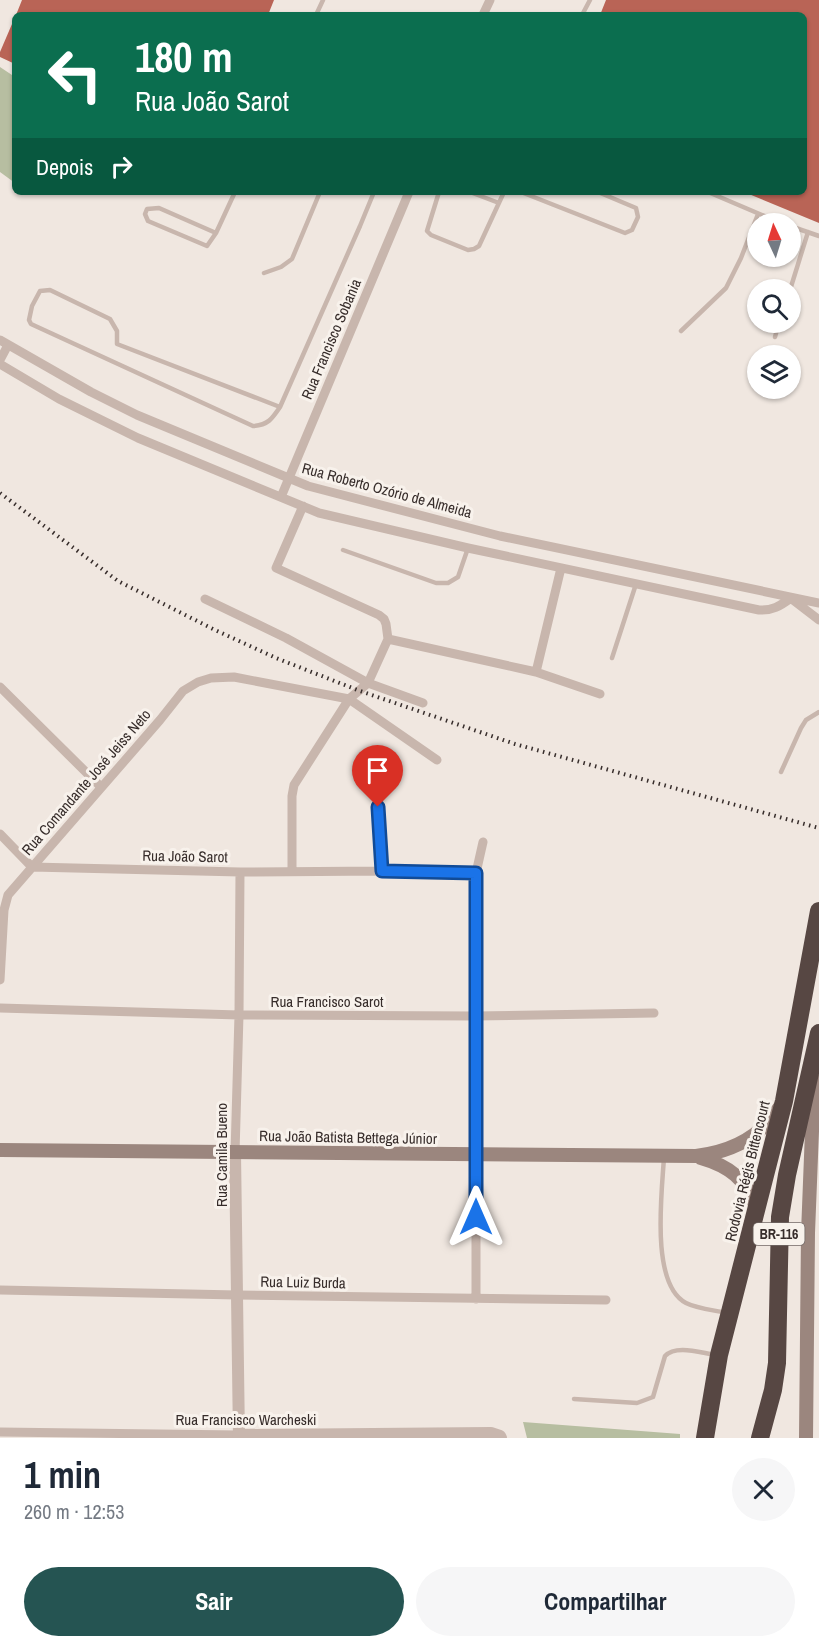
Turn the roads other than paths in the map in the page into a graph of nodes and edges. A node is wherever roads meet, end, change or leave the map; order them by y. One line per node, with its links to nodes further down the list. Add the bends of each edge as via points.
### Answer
1 (234, 195): 15 (lane)
2 (319, 195): 18 (lane, via 292,259)
3 (373, 195): 26 (lane)
4 (408, 195): 30 (street, Rua Francisco Sobania)
5 (438, 195): 11 (lane, via 427,231 468,250 479,246)
6 (478, 195): 11 (lane)
7 (503, 195): 11 (lane)
8 (530, 195): 9 (lane, via 625,233 632,230 638,217 636,208)
9 (605, 195)
10 (715, 195): 12 (lane)
11 (499, 203)
12 (756, 213)
13 (801, 230): 14 (lane)
14 (808, 232): 16 (lane); 19 (lane)
15 (216, 234): 15 (lane, via 209,245 202,246 148,221 145,214 147,209 159,208)
16 (819, 236)
17 (747, 242): 20 (lane, via 726,288)
18 (264, 273)
19 (793, 279)
20 (681, 330)
21 (776, 333): 22 (lane)
22 (775, 337)
23 (4, 342): 24 (street); 25 (street, Rua Roberto Ozório de Almeida)
24 (0, 362): 27 (street)
25 (119, 406): 27 (street); 28 (street, Rua Roberto Ozório de Almeida)
26 (280, 407): 26 (lane, via 270,422 253,426 31,324 28,320 32,306 40,291 50,290 110,319 117,331 117,344)
27 (110, 425): 29 (street)
28 (242, 459): 29 (street); 30 (street, Rua Roberto Ozório de Almeida)
29 (234, 478): 31 (street)
30 (288, 479): 31 (street, Rua Francisco Sobania); 33 (street, Rua Roberto Ozório de Almeida)
31 (281, 497): 32 (street)
32 (303, 506): 34 (street, via 333,517); 43 (street, via 276,567 379,615 386,624)
33 (473, 529): 34 (street); 36 (street, Rua Roberto Ozório de Almeida)
34 (468, 548): 35 (lane, via 458,577 448,583 436,583); 37 (street)
35 (343, 550)
36 (642, 567): 38 (street); 39 (street, Rua Roberto Ozório de Almeida)
37 (561, 568): 38 (street); 45 (street)
38 (636, 584): 39 (street, via 759,610 777,608); 44 (lane)
39 (791, 598): 41 (street, Rua Roberto Ozório de Almeida); 42 (street, Rua Roberto Ozório de Almeida)
40 (205, 599): 46 (street)
41 (819, 603)
42 (819, 620)
43 (388, 639): 45 (street); 46 (street)
44 (612, 658)
45 (536, 672): 48 (street)
46 (368, 683): 49 (street); 50 (street)
47 (0, 687): 54 (street)
48 (600, 694)
49 (348, 699): 52 (street); 54 (street, Rua Comandante José Jeiss Neto, via 234,677 198,682 183,691); 59 (street, via 294,785)
50 (423, 703)
51 (819, 712): 53 (lane, via 806,720)
52 (437, 760)
53 (781, 772)
54 (101, 787): 58 (street, Rua Comandante José Jeiss Neto)
55 (378, 807): 60 (street)
56 (0, 834): 58 (street)
57 (483, 842): 62 (street)
58 (33, 867): 61 (street, Rua João Sarot); 64 (street, Rua Comandante José Jeiss Neto, via 8,896)
59 (292, 871): 60 (street, Rua João Sarot); 61 (street, Rua João Sarot)
60 (382, 871): 62 (street, Rua João Sarot)
61 (240, 872): 67 (street, Rua Camila Bueno)
62 (476, 873): 68 (street)
63 (819, 911): 72 (highway, Rodovia Régis Bittencourt / BR-116)
64 (0, 980)
65 (0, 1007): 67 (street, Rua Francisco Sarot); 69 (street)
66 (654, 1013): 68 (street, Rua Francisco Sarot)
67 (239, 1015): 68 (street, Rua Francisco Sarot); 74 (street, Rua Camila Bueno)
68 (475, 1016): 75 (street)
69 (0, 1018)
70 (819, 1033): 71 (highway, BR-116)
71 (815, 1053): 90 (highway, BR-116, via 781,1207 777,1363); 91 (main road)
72 (784, 1101): 77 (main road, Rua João Batista Bettega Júnior, via 774,1117 752,1137 725,1151); 78 (highway, Rodovia Régis Bittencourt / BR-116)
73 (0, 1150): 74 (main road, Rua João Batista Bettega Júnior)
74 (235, 1153): 75 (main road, Rua João Batista Bettega Júnior); 80 (street, Rua Camila Bueno)
75 (476, 1155): 76 (main road, Rua João Batista Bettega Júnior); 81 (street)
76 (664, 1156): 77 (main road, Rua João Batista Bettega Júnior); 83 (lane, via 661,1242 667,1277 676,1296 687,1303)
77 (696, 1156): 78 (main road, Rua João Batista Bettega Júnior, via 739,1177)
78 (756, 1207): 83 (highway, Rodovia Régis Bittencourt / BR-116)
79 (0, 1290): 80 (street, Rua Luiz Burda)
80 (237, 1295): 81 (street, Rua Luiz Burda); 87 (street, Rua Camila Bueno)
81 (476, 1299): 82 (street, Rua Luiz Burda)
82 (606, 1300)
83 (729, 1313): 84 (highway, Rodovia Régis Bittencourt / BR-116)
84 (719, 1355): 85 (lane, via 670,1351 653,1397 646,1401); 89 (highway, Rodovia Régis Bittencourt / BR-116)
85 (574, 1398)
86 (0, 1432): 87 (street, Rua Francisco Warcheski)
87 (239, 1436): 88 (street, Rua Francisco Warcheski)
88 (496, 1436)
89 (705, 1438)
90 (760, 1438)
91 (806, 1438)

